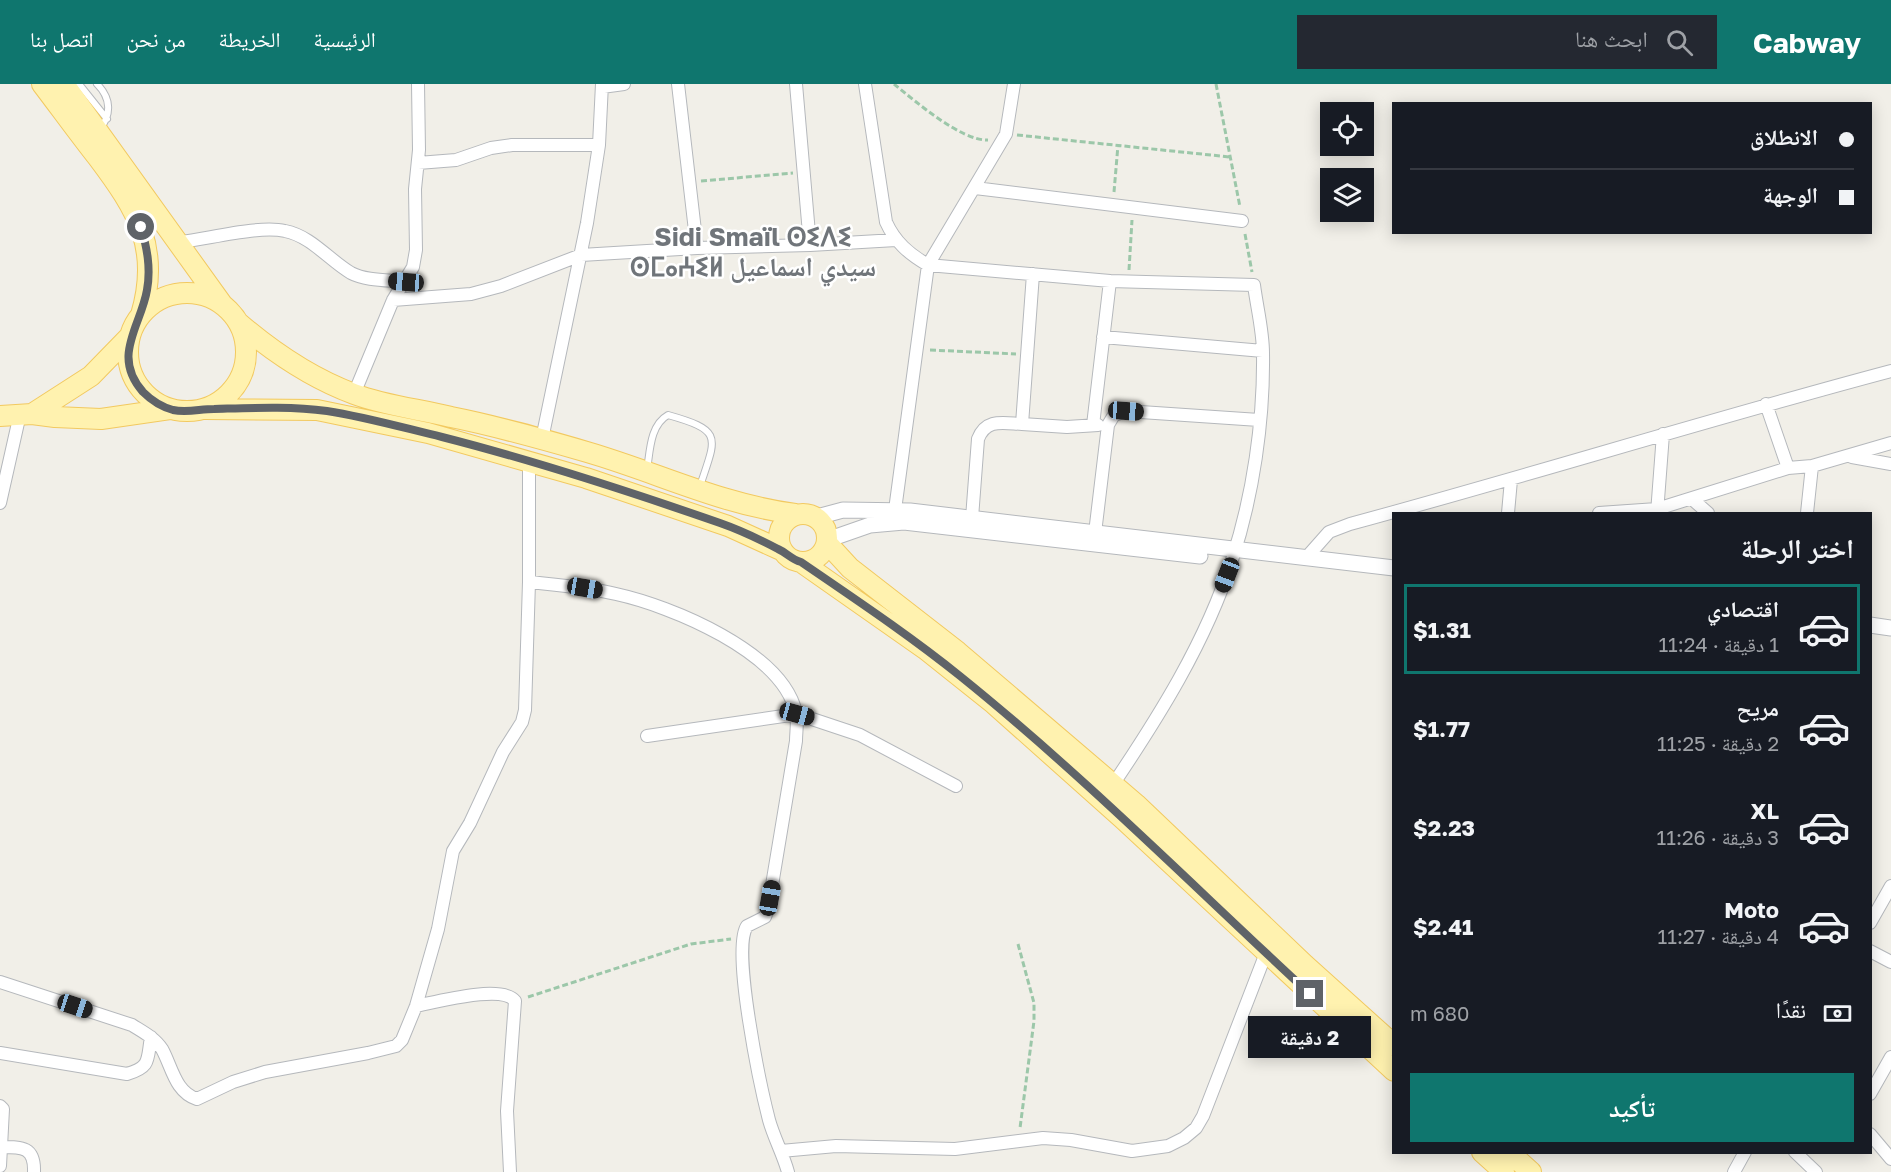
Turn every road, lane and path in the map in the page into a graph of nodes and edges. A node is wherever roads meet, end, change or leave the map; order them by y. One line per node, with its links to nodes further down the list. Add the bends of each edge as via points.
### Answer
1 (42, 84): 39 (main road, via 136,213 148,256 148,286)
2 (64, 84): 14 (main road)
3 (79, 84): 14 (lane)
4 (97, 84): 14 (lane, via 108,100)
5 (418, 84): 19 (street)
6 (624, 84): 13 (street)
7 (678, 84): 21 (street)
8 (796, 84): 20 (street)
9 (866, 84): 26 (street, via 886,222)
10 (894, 84): 15 (path, via 975,138 986,141)
11 (1014, 84): 15 (street)
12 (1216, 84): 18 (path)
13 (602, 86): 16 (street)
14 (103, 125): 27 (main road)
15 (1006, 134): 17 (path); 22 (street)
16 (599, 145): 19 (street, via 491,148 456,160); 30 (street)
17 (1118, 145): 18 (path); 23 (path)
18 (1230, 157): 25 (path)
19 (418, 163): 34 (street, via 416,250)
20 (804, 172): 21 (path); 28 (street)
21 (689, 182): 29 (street)
22 (975, 188): 23 (street); 31 (street)
23 (1113, 206): 24 (street)
24 (1132, 209): 25 (street); 35 (path)
25 (1242, 221): 36 (path)
26 (896, 240): 28 (street); 31 (street)
27 (180, 242): 34 (street, via 284,230 299,235 352,274); 38 (main road)
28 (810, 245): 29 (street)
29 (697, 248): 30 (street)
30 (581, 255): 37 (street, via 471,294); 58 (street)
31 (928, 266): 32 (street); 43 (street)
32 (1033, 274): 33 (street); 45 (street)
33 (1110, 281): 35 (street); 42 (street)
34 (406, 282): 37 (street)
35 (1129, 282): 36 (street)
36 (1254, 285): 44 (street)
37 (393, 300): 47 (street)
38 (224, 306): 39 (main road, via 204,295 181,293 159,300); 40 (main road)
39 (141, 315): 41 (main road)
40 (239, 323): 47 (main road, via 293,364); 50 (main road, via 246,346 244,369 233,389)
41 (130, 336): 49 (main road, via 128,359 135,381 150,399); 51 (main road, via 92,376)
42 (1103, 337): 44 (street); 55 (street)
43 (917, 349): 45 (path); 70 (street)
44 (1263, 351): 53 (street)
45 (1027, 354): 54 (street)
46 (1891, 371): 48 (street)
47 (354, 394): 58 (main road)
48 (1766, 404): 57 (street); 64 (street)
49 (170, 409): 50 (main road); 51 (main road, via 101,419)
50 (205, 409): 61 (main road, via 297,408 336,412)
51 (26, 414): 52 (main road); 69 (street)
52 (0, 416)
53 (1259, 420): 56 (street, via 1126,411 1114,415); 84 (street)
54 (1022, 424): 55 (street); 80 (street, via 994,423 981,432)
55 (1093, 425): 56 (street)
56 (1108, 425): 81 (street)
57 (1663, 434): 66 (street); 71 (street)
58 (542, 438): 65 (main road)
59 (1891, 444): 60 (street)
60 (1848, 456): 62 (street); 63 (street)
61 (529, 461): 83 (main road, via 728,526); 89 (street)
62 (1891, 464)
63 (1812, 466): 64 (street); 76 (street)
64 (1788, 468): 68 (street)
65 (646, 472): 67 (main road); 67 (lane, via 656,426 662,418 668,415 698,423 712,438)
66 (1511, 480): 72 (street); 73 (street)
67 (698, 492): 78 (main road)
68 (1692, 499): 71 (street); 75 (street)
69 (0, 503)
70 (895, 510): 79 (street, via 843,510); 80 (street)
71 (1657, 511): 74 (street)
72 (1394, 512)
73 (1508, 512)
74 (1628, 512)
75 (1707, 512)
76 (1807, 512)
77 (1392, 513): 85 (street, via 1329,532)
78 (795, 514): 79 (main road); 83 (main road, via 780,530)
79 (817, 517): 82 (main road, via 825,527)
80 (972, 518): 81 (street)
81 (1095, 533): 84 (street)
82 (827, 542): 84 (street, via 870,525 921,523); 86 (main road, via 820,555); 97 (main road, via 850,568 967,659)
83 (783, 551): 86 (main road)
84 (1234, 555): 85 (street); 88 (street); 97 (street, via 1193,652 1142,741)
85 (1305, 558): 87 (street)
86 (801, 562): 97 (main road, via 895,627)
87 (1392, 568)
88 (1392, 579)
89 (530, 582): 94 (street, via 617,594 697,622 757,657 790,697); 107 (street, via 522,722 453,851 438,929)
90 (1872, 625): 91 (street)
91 (1891, 628)
92 (1872, 636): 93 (street)
93 (1891, 638)
94 (797, 714): 95 (street); 96 (street, via 860,735); 100 (street, via 768,909 765,917 747,926)
95 (647, 736)
96 (956, 786)
97 (1107, 792): 102 (main road); 109 (main road)
98 (1891, 886): 99 (street)
99 (1872, 919)
100 (742, 940): 106 (path, via 722,938 691,944); 118 (street, via 753,1049 770,1122)
101 (1018, 944): 116 (path, via 1034,1004)
102 (1266, 952): 112 (main road); 116 (street, via 1203,1116 1184,1138 1168,1146 1132,1151 1071,1140)
103 (1872, 952): 104 (street)
104 (1891, 962)
105 (0, 982): 108 (street, via 132,1025)
106 (515, 1001): 107 (street, via 501,993); 126 (street, via 507,1111)
107 (416, 1006): 108 (street, via 396,1046 265,1072 196,1099 177,1083 162,1048)
108 (151, 1036): 110 (street, via 146,1065 127,1074)
109 (1392, 1043)
110 (0, 1053)
111 (1891, 1057): 113 (street)
112 (1392, 1069)
113 (1872, 1090)
114 (0, 1106): 117 (street, via 4,1119)
115 (1872, 1136): 123 (street)
116 (1019, 1141): 118 (street, via 955,1149 836,1146)
117 (1, 1148): 124 (street); 125 (street, via 18,1147 30,1153 35,1160)
118 (782, 1151): 127 (street)
119 (1484, 1154): 128 (main road)
120 (1511, 1154): 129 (main road)
121 (1744, 1154): 130 (street)
122 (1797, 1154): 131 (street)
123 (1891, 1159)
124 (0, 1166)
125 (34, 1172)
126 (510, 1172)
127 (788, 1172)
128 (1504, 1172)
129 (1531, 1172)
130 (1734, 1172)
131 (1816, 1172)

